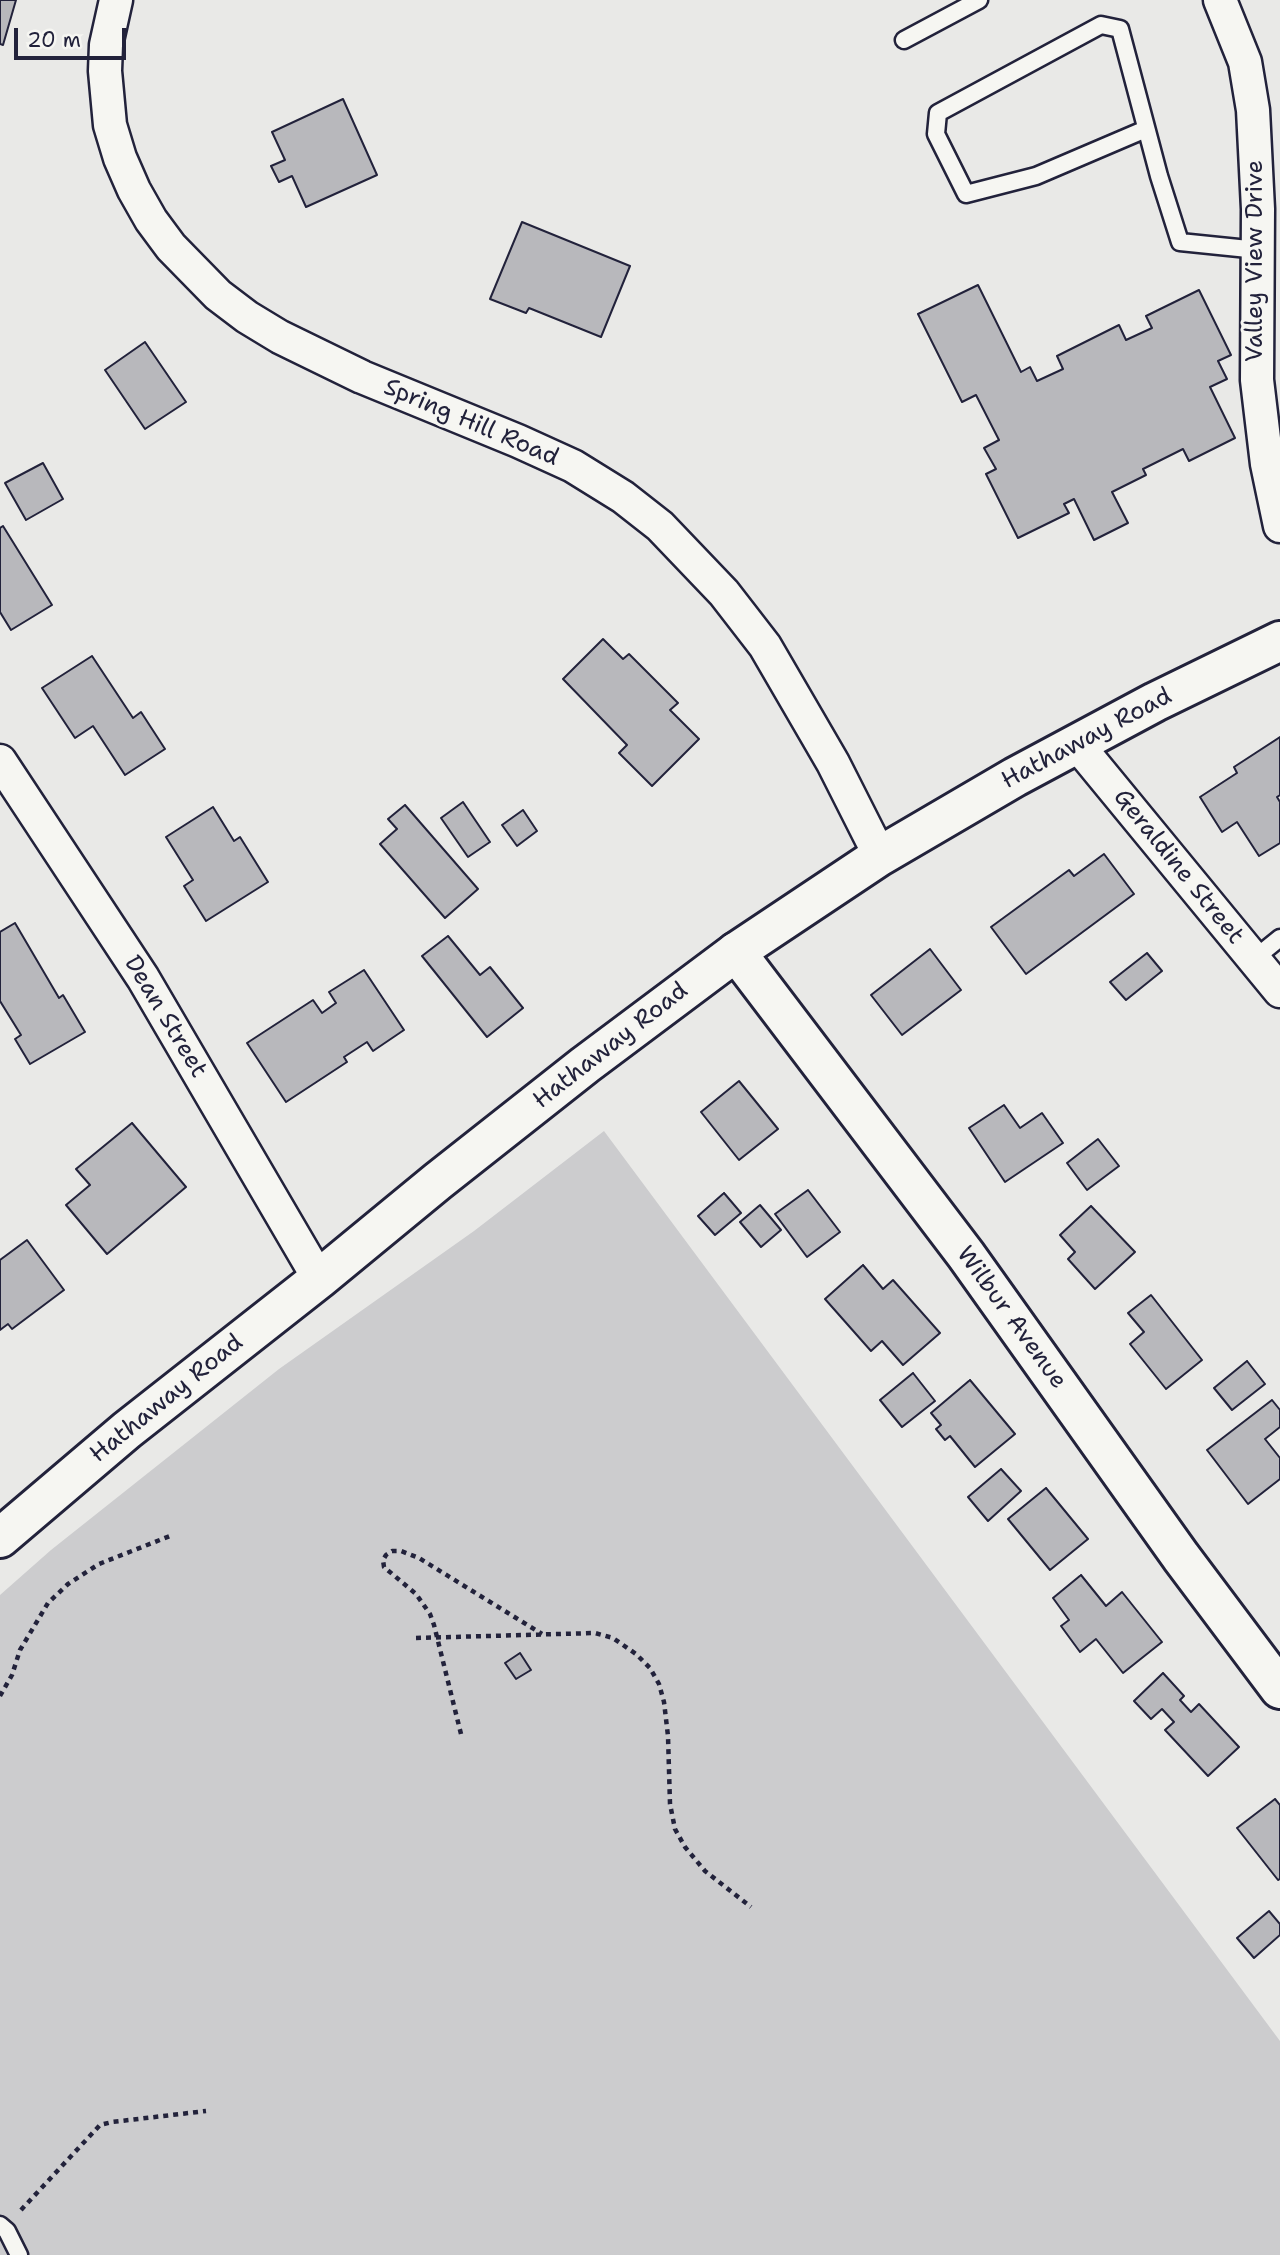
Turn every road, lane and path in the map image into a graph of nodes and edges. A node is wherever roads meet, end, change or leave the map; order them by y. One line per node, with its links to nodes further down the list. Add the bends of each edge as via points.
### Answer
1 (116, 0): 11 (street, Spring Hill Road, via 106,45 110,125 134,190 171,247 218,295 280,337 362,377 573,466 660,526 724,593 765,646 834,763)
2 (979, 0): 4 (lane)
3 (1220, 0): 6 (street, Valley View Drive, via 1245,62 1253,110)
4 (904, 40)
5 (1146, 128): 5 (lane, via 1120,29 1101,25 938,113 936,134 966,194 1036,176); 6 (lane, via 1180,242)
6 (1258, 250): 7 (street, Valley View Drive, via 1256,380)
7 (1280, 526)
8 (1280, 641): 9 (main road, Hathaway Road)
9 (1076, 743): 11 (main road, Hathaway Road); 14 (street, Geraldine Street)
10 (0, 761): 16 (street, Dean Street, via 143,978)
11 (880, 856): 13 (main road, Hathaway Road)
12 (1280, 939): 14 (lane)
13 (736, 952): 16 (main road, Hathaway Road, via 486,1142); 22 (main road, Wilbur Avenue, via 967,1255)
14 (1254, 959): 15 (street, Geraldine Street)
15 (1280, 991)
16 (319, 1279): 18 (main road, Hathaway Road)
17 (170, 1536): 23 (path, via 99,1564 68,1584 48,1603)
18 (0, 1537)
19 (542, 1634): 20 (path); 20 (path, via 419,1558 392,1551 383,1560 384,1567 424,1604); 25 (path, via 595,1633 612,1638 650,1668 664,1702 675,1829 705,1871)
20 (437, 1637): 21 (path); 24 (path)
21 (415, 1638)
22 (1280, 1689)
23 (0, 1696)
24 (461, 1734)
25 (751, 1907)
26 (206, 2111): 27 (path, via 100,2125)
27 (2, 2227): 28 (lane)
28 (19, 2255)

